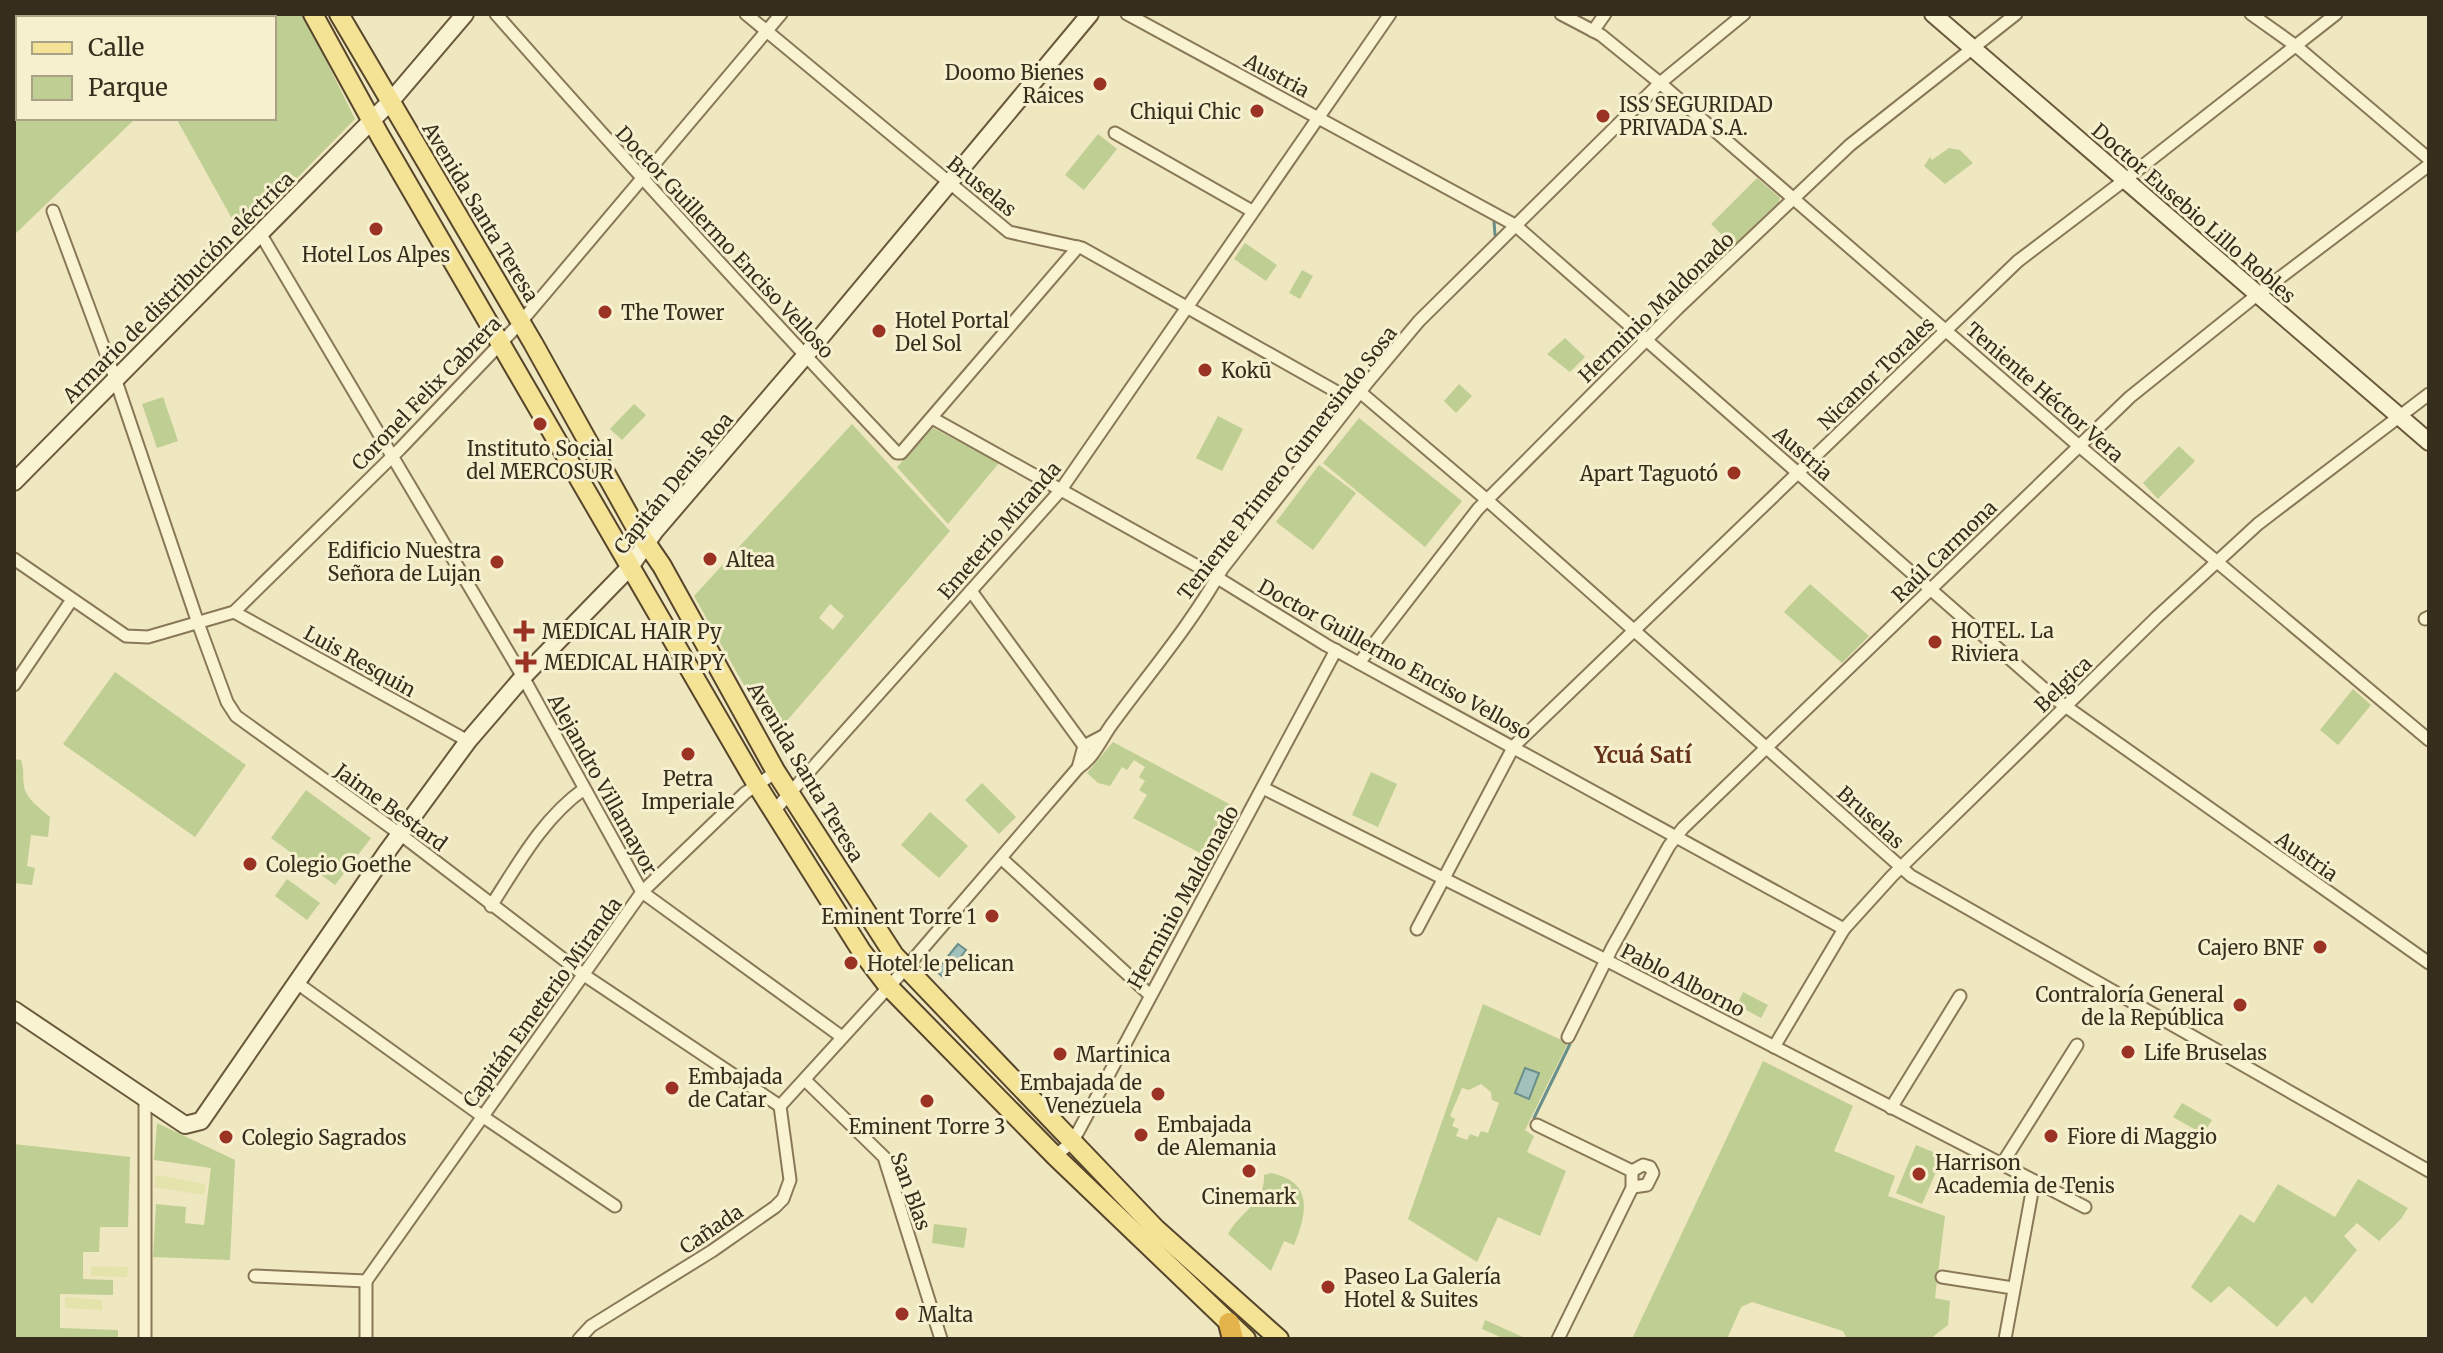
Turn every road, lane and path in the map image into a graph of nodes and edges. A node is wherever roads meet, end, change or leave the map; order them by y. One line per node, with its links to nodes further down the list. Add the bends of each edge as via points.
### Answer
1 (313, 14): 24 (main road)
2 (339, 14): 22 (main road, Avenida Santa Teresa)
3 (465, 14): 22 (main road, Armario de distribución eléctrica)
4 (496, 14): 28 (street, Doctor Guillermo Enciso Velloso)
5 (746, 14): 17 (street, Bruselas)
6 (781, 14): 17 (street, Coronel Felix Cabrera)
7 (1090, 14): 30 (main road, Capitán Denis Roa)
8 (1127, 14): 23 (street, Austria)
9 (1390, 14): 23 (street, Emeterio Miranda)
10 (1561, 14): 18 (street, Teniente Héctor Vera)
11 (1605, 14): 18 (street)
12 (1744, 14): 21 (street, Teniente Primero Gumersindo Sosa)
13 (1933, 14): 20 (main road, Doctor Eusebio Lillo Robles)
14 (2016, 14): 20 (street, Herminio Maldonado)
15 (2251, 14): 19 (street)
16 (2336, 14): 19 (street, Nicanor Torales)
17 (767, 31): 28 (street, Coronel Felix Cabrera); 30 (street, Bruselas)
18 (1593, 31): 21 (street, Teniente Héctor Vera)
19 (2296, 46): 26 (street); 29 (street, Nicanor Torales)
20 (1973, 50): 29 (main road, Doctor Eusebio Lillo Robles); 31 (street, Herminio Maldonado, via 1850,145)
21 (1660, 83): 31 (street, Teniente Héctor Vera); 34 (street, Teniente Primero Gumersindo Sosa)
22 (390, 102): 24 (main road, Armario de distribución eléctrica); 39 (main road, Avenida Santa Teresa)
23 (1319, 117): 33 (street, Emeterio Miranda); 34 (street, Austria)
24 (372, 121): 35 (main road, Armario de distribución eléctrica); 42 (main road)
25 (1115, 133): 33 (street)
26 (2429, 159)
27 (2429, 165): 37 (street, Raúl Carmona)
28 (641, 179): 39 (street, Coronel Felix Cabrera); 43 (street, Doctor Guillermo Enciso Velloso)
29 (2126, 179): 37 (main road, Doctor Eusebio Lillo Robles); 40 (street, Nicanor Torales, via 2018,261)
30 (949, 184): 36 (street, Bruselas, via 1009,232); 43 (main road, Capitán Denis Roa)
31 (1795, 198): 40 (street, Teniente Héctor Vera); 41 (street, Herminio Maldonado)
32 (53, 211): 44 (street, Jaime Bestard)
33 (1252, 211): 38 (street, Emeterio Miranda)
34 (1515, 225): 41 (street, Austria); 46 (street, Teniente Primero Gumersindo Sosa, via 1419,321)
35 (260, 233): 44 (main road, Armario de distribución eléctrica); 51 (street, Alejandro Villamayor)
36 (1078, 247): 38 (street, Bruselas); 48 (street, Doctor Guillermo Enciso Velloso)
37 (2257, 295): 47 (main road, Doctor Eusebio Lillo Robles); 50 (street, Raúl Carmona)
38 (1185, 308): 46 (street, Bruselas); 54 (street, Emeterio Miranda)
39 (520, 323): 42 (street, Coronel Felix Cabrera); 56 (main road, Avenida Santa Teresa)
40 (1946, 330): 50 (street, Teniente Héctor Vera); 52 (street, Nicanor Torales)
41 (1647, 341): 52 (street, Austria); 55 (street, Herminio Maldonado)
42 (501, 343): 51 (street, Coronel Felix Cabrera); 59 (main road)
43 (805, 356): 48 (street, Doctor Guillermo Enciso Velloso, via 897,453); 56 (main road, Capitán Denis Roa)
44 (115, 378): 53 (main road, Armario de distribución eléctrica); 65 (street, Jaime Bestard)
45 (2429, 394): 47 (street, Belgica)
46 (1356, 396): 55 (street, Bruselas); 60 (street, Teniente Primero Gumersindo Sosa)
47 (2400, 417): 49 (main road, Doctor Eusebio Lillo Robles); 58 (street, Belgica, via 2305,486)
48 (932, 418): 54 (street, Doctor Guillermo Enciso Velloso)
49 (2429, 442)
50 (2078, 445): 58 (street, Teniente Héctor Vera); 61 (street, Raúl Carmona)
51 (393, 455): 64 (street, Coronel Felix Cabrera); 69 (street, Alejandro Villamayor)
52 (1798, 473): 61 (street, Austria); 66 (street, Nicanor Torales)
53 (14, 482)
54 (1060, 491): 60 (street, Doctor Guillermo Enciso Velloso); 62 (street, Emeterio Miranda)
55 (1487, 500): 66 (street, Bruselas); 68 (street, Herminio Maldonado)
56 (646, 542): 59 (main road, Capitán Denis Roa); 79 (main road, Avenida Santa Teresa)
57 (14, 559): 63 (street)
58 (2216, 562): 71 (street, Belgica); 73 (street, Teniente Héctor Vera)
59 (630, 567): 69 (main road, Capitán Denis Roa); 80 (main road)
60 (1217, 579): 67 (street, Doctor Guillermo Enciso Velloso); 72 (street, Teniente Primero Gumersindo Sosa)
61 (1931, 588): 71 (street, Austria); 77 (street, Raúl Carmona)
62 (971, 591): 75 (street); 83 (street, Emeterio Miranda)
63 (71, 601): 65 (street, via 133,638); 70 (street)
64 (234, 612): 65 (street, Coronel Felix Cabrera); 74 (street, Luis Resquin)
65 (198, 623): 85 (street, Jaime Bestard, via 236,716)
66 (1633, 632): 76 (street, Nicanor Torales); 77 (street, Bruselas)
67 (1336, 650): 68 (street, Doctor Guillermo Enciso Velloso); 81 (street, Herminio Maldonado)
68 (1359, 663): 76 (street, Doctor Guillermo Enciso Velloso)
69 (523, 677): 74 (main road, Capitán Denis Roa); 82 (street, Alejandro Villamayor)
70 (14, 685)
71 (2065, 707): 88 (street, Belgica); 95 (street, Austria)
72 (1103, 736): 75 (street); 78 (street, Teniente Primero Gumersindo Sosa)
73 (2429, 740)
74 (468, 741): 85 (main road, Capitán Denis Roa)
75 (1084, 746): 78 (street)
76 (1514, 746): 86 (street, Doctor Guillermo Enciso Velloso); 89 (street, Nicanor Torales)
77 (1766, 748): 86 (street, Raúl Carmona); 88 (street, Bruselas)
78 (1078, 768): 87 (street, Teniente Primero Gumersindo Sosa)
79 (776, 772): 80 (street, Capitán Emeterio Miranda); 83 (main road, Avenida Santa Teresa)
80 (757, 785): 84 (main road); 90 (street, Capitán Emeterio Miranda)
81 (1263, 788): 89 (street, Pablo Alborno); 100 (street, Herminio Maldonado)
82 (584, 789): 90 (street, Alejandro Villamayor); 91 (street, via 545,825)
83 (791, 794): 84 (street, Emeterio Miranda); 96 (main road, Avenida Santa Teresa)
84 (773, 812): 99 (main road)
85 (400, 834): 91 (street, Jaime Bestard); 98 (main road, Capitán Denis Roa)
86 (1674, 837): 93 (street, Doctor Guillermo Enciso Velloso); 94 (street, Raúl Carmona)
87 (1001, 858): 96 (street); 100 (street)
88 (1901, 867): 93 (street, Belgica); 117 (street, Bruselas)
89 (1444, 879): 92 (street, Nicanor Torales); 94 (street, Pablo Alborno)
90 (642, 892): 97 (street, Capitán Emeterio Miranda); 103 (street, Alejandro Villamayor)
91 (491, 906): 97 (street, Jaime Bestard)
92 (1417, 929)
93 (1844, 929): 106 (street, Belgica)
94 (1606, 960): 104 (street, Raúl Carmona); 106 (street, Pablo Alborno)
95 (2429, 963)
96 (905, 969): 99 (street); 113 (main road, Avenida Santa Teresa)
97 (584, 975): 109 (street, Jaime Bestard); 111 (street, Capitán Emeterio Miranda)
98 (297, 983): 108 (main road, Capitán Denis Roa, via 201,1121 185,1125); 111 (street)
99 (888, 986): 103 (street); 114 (main road)
100 (1150, 995): 113 (street, Herminio Maldonado)
101 (1960, 996): 110 (street)
102 (14, 1010): 108 (main road, Capitán Denis Roa)
103 (842, 1037): 107 (street)
104 (1568, 1037)
105 (2077, 1045): 115 (street)
106 (1774, 1047): 110 (street, Pablo Alborno)
107 (805, 1080): 109 (street); 130 (street, San Blas, via 884,1157)
108 (145, 1097): 127 (street)
109 (780, 1106): 129 (street, Cañada, via 790,1180 783,1199)
110 (1891, 1108): 115 (street, Pablo Alborno)
111 (482, 1116): 120 (street); 124 (street, Capitán Emeterio Miranda)
112 (1537, 1125): 116 (street)
113 (1072, 1142): 114 (street, Herminio Maldonado); 132 (main road, Avenida Santa Teresa, via 1156,1229)
114 (1055, 1156): 126 (main road)
115 (2002, 1164): 118 (street, Pablo Alborno)
116 (1632, 1171): 119 (street); 119 (street, via 1643,1165 1653,1173 1647,1185)
117 (2429, 1171)
118 (2034, 1181): 121 (street, Pablo Alborno); 125 (street)
119 (1633, 1187): 133 (street)
120 (615, 1206)
121 (2085, 1207)
122 (255, 1276): 124 (street)
123 (1942, 1277): 125 (street)
124 (366, 1281): 128 (street)
125 (2013, 1288): 134 (street)
126 (1231, 1331): 131 (main road)
127 (145, 1339)
128 (366, 1339)
129 (579, 1339)
130 (941, 1339)
131 (1246, 1339)
132 (1279, 1339)
133 (1558, 1339)
134 (2005, 1339)

